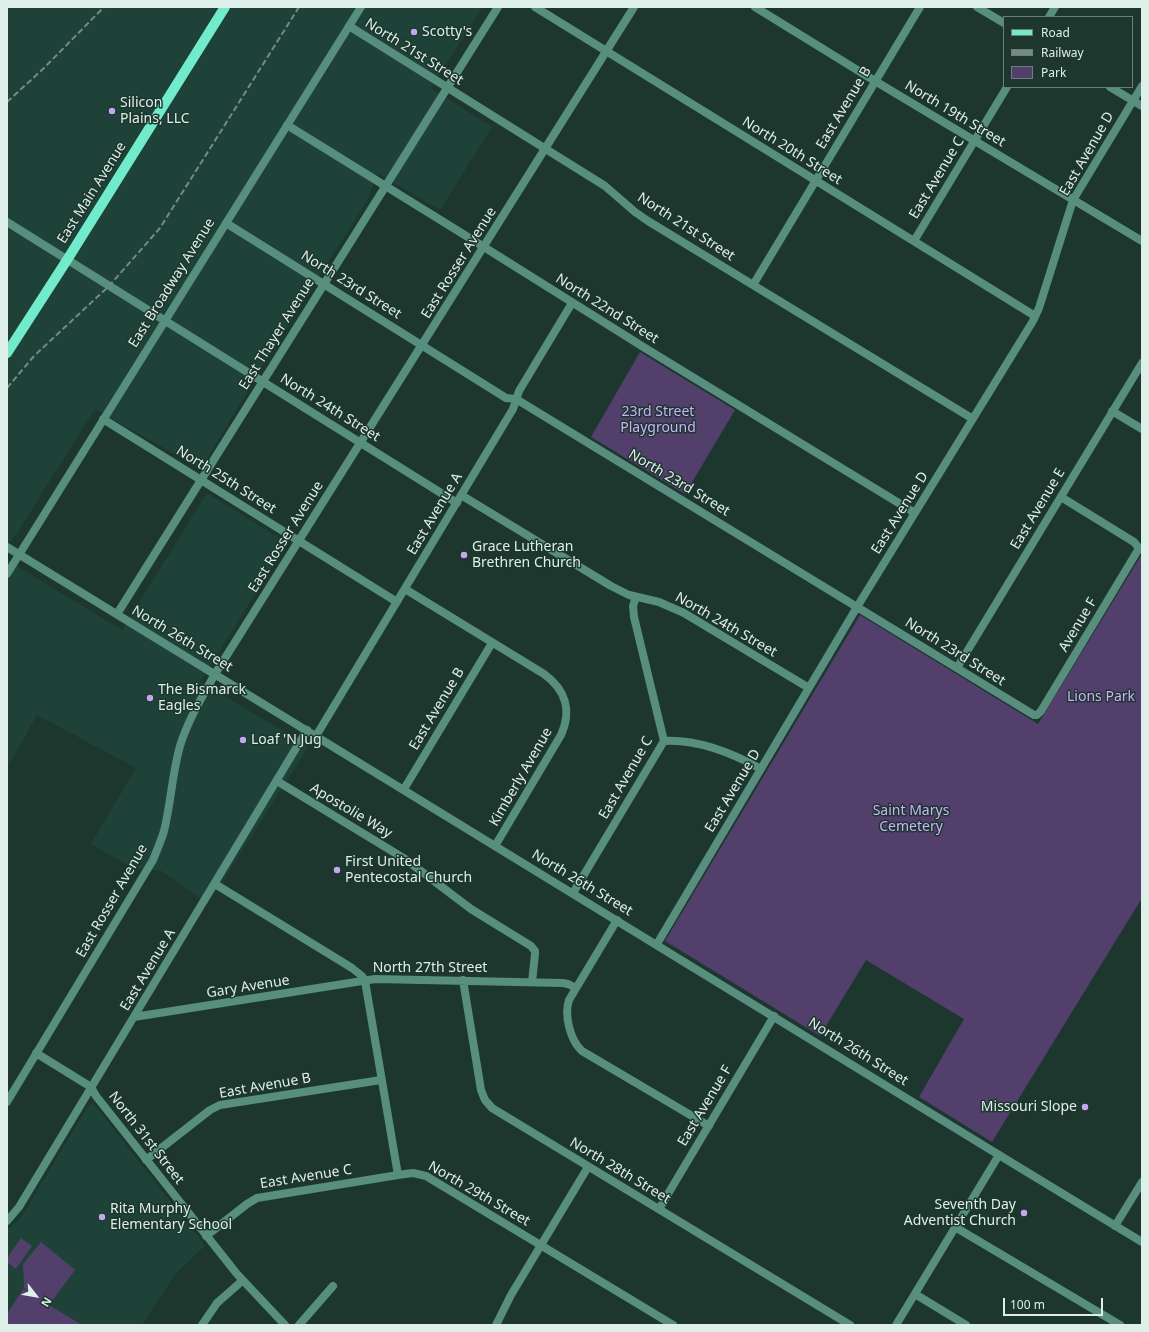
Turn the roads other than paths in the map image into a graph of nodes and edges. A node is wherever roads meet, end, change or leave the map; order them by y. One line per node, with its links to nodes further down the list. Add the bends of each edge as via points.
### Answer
1 (225, 7): 32 (main road, East Main Avenue)
2 (361, 7): 12 (street, East Broadway Avenue)
3 (498, 7): 16 (street, East Thayer Avenue)
4 (535, 7): 13 (street, North 20th Street)
5 (634, 7): 13 (street, East Rosser Avenue)
6 (755, 7): 14 (street, North 19th Street)
7 (920, 7): 14 (street, East Avenue B)
8 (977, 7): 11 (street)
9 (1055, 7): 10 (street)
10 (1050, 16)
11 (1003, 22)
12 (349, 26): 16 (street, North 21st Street); 21 (street, East Broadway Avenue)
13 (607, 51): 23 (street, East Rosser Avenue); 24 (street, North 20th Street)
14 (875, 81): 22 (street, North 19th Street); 24 (street, East Avenue B)
15 (1142, 86): 19 (street, East Avenue D)
16 (447, 88): 23 (street, North 21st Street); 25 (street, East Thayer Avenue)
17 (1006, 88): 22 (street, East Avenue C)
18 (1112, 88): 19 (street)
19 (1133, 101): 20 (street); 26 (street, East Avenue D)
20 (1142, 106)
21 (287, 125): 25 (street, North 22nd Street); 28 (street, East Broadway Avenue)
22 (975, 141): 26 (street, North 19th Street); 29 (street, East Avenue C)
23 (546, 149): 31 (street, East Rosser Avenue); 34 (street, North 21st Street, via 605,186 648,221)
24 (816, 180): 29 (street, North 20th Street); 34 (street, East Avenue B)
25 (386, 186): 31 (street, North 22nd Street); 33 (street, East Thayer Avenue)
26 (1073, 200): 30 (street, North 19th Street); 36 (street, East Avenue D)
27 (7, 222): 32 (street, North 24th Street)
28 (226, 223): 33 (street, North 23rd Street); 37 (street, East Broadway Avenue)
29 (914, 241): 36 (street, North 20th Street)
30 (1142, 241)
31 (484, 247): 35 (street, North 22nd Street); 38 (street, East Rosser Avenue)
32 (67, 260): 37 (street, North 24th Street); 39 (main road, East Main Avenue)
33 (324, 284): 38 (street, North 23rd Street); 41 (street, East Thayer Avenue)
34 (753, 285): 44 (street, North 21st Street)
35 (572, 303): 42 (street, East Avenue A); 52 (street, North 22nd Street)
36 (1035, 316): 44 (street, East Avenue D)
37 (165, 320): 41 (street, North 24th Street); 45 (street, East Broadway Avenue)
38 (422, 345): 42 (street, North 23rd Street, via 506,398); 47 (street, East Rosser Avenue)
39 (7, 353)
40 (1142, 363): 43 (street, East Avenue E)
41 (263, 382): 47 (street, North 24th Street); 48 (street, East Thayer Avenue)
42 (516, 399): 49 (street, East Avenue A, via 513,409); 60 (street, North 23rd Street)
43 (1112, 411): 46 (street); 50 (street, East Avenue E)
44 (973, 419): 52 (street, East Avenue D)
45 (103, 420): 48 (street, North 25th Street); 55 (street, East Broadway Avenue)
46 (1142, 429)
47 (361, 443): 51 (street, North 24th Street); 53 (street, East Rosser Avenue)
48 (202, 480): 53 (street, North 25th Street); 61 (street, East Thayer Avenue)
49 (461, 495): 51 (street, East Avenue A); 58 (street, North 24th Street, via 611,586)
50 (1061, 497): 63 (street, East Avenue E); 66 (street, Avenue F, via 1134,542 1138,547 1137,553)
51 (457, 503): 57 (street, East Avenue A)
52 (915, 513): 60 (street, East Avenue D)
53 (299, 541): 59 (street, North 25th Street); 64 (street, East Rosser Avenue)
54 (7, 547): 55 (street, North 26th Street)
55 (19, 554): 56 (street, East Broadway Avenue); 61 (street, North 26th Street)
56 (7, 574)
57 (405, 589): 59 (street, East Avenue A); 62 (street)
58 (636, 597): 65 (street, North 24th Street, via 659,602 684,613); 69 (street, East Avenue C, via 634,617)
59 (397, 602): 68 (street, East Avenue A)
60 (857, 607): 63 (street, North 23rd Street); 65 (street, East Avenue D)
61 (117, 614): 64 (street, North 26th Street)
62 (492, 643): 72 (street, East Avenue B); 73 (street, Kimberly Avenue, via 550,678 564,697 566,712 561,735)
63 (957, 668): 66 (street, North 23rd Street)
64 (215, 674): 67 (street, North 26th Street); 84 (street, East Rosser Avenue, via 192,714 182,739 166,821 153,860)
65 (809, 688): 70 (street, East Avenue D)
66 (1037, 715)
67 (307, 730): 68 (street, North 26th Street); 71 (street, East Avenue A)
68 (316, 736): 72 (street, North 26th Street)
69 (664, 741): 70 (street, via 698,744 724,751); 75 (street, East Avenue C)
70 (761, 770): 77 (street, East Avenue D)
71 (277, 781): 74 (street, East Avenue A); 80 (street, Apostolie Way, via 411,863 477,912 529,944 534,948 535,954)
72 (404, 790): 73 (street, North 26th Street)
73 (495, 846): 75 (street, North 26th Street)
74 (215, 884): 79 (street, North 27th Street, via 352,968); 83 (street, East Avenue A)
75 (573, 893): 76 (street, North 26th Street)
76 (617, 920): 77 (street, North 26th Street); 81 (street)
77 (657, 944): 82 (street, North 26th Street)
78 (463, 980): 79 (street, North 27th Street); 80 (street, North 27th Street); 91 (street, North 28th Street, via 481,1090 485,1100 496,1112)
79 (365, 981): 83 (street, Gary Avenue); 85 (street)
80 (532, 982): 81 (street, North 27th Street, via 563,983)
81 (576, 988): 88 (street, via 569,1000 567,1011 575,1043 582,1051)
82 (774, 1016): 88 (street, East Avenue F); 89 (street, North 26th Street)
83 (134, 1017): 86 (street, East Avenue A)
84 (36, 1054): 86 (street, North 31st Street); 87 (street, East Rosser Avenue)
85 (381, 1080): 90 (street, East Avenue B, via 220,1105); 92 (street)
86 (91, 1087): 90 (street, North 31st Street); 95 (street, East Avenue A, via 19,1207)
87 (7, 1102)
88 (708, 1126): 94 (street, East Avenue F)
89 (999, 1154): 96 (street, North 26th Street); 97 (street)
90 (146, 1160): 98 (street, North 31st Street)
91 (588, 1167): 94 (street, North 28th Street); 100 (street)
92 (398, 1176): 98 (street, East Avenue C, via 257,1198); 100 (street, North 29th Street, via 414,1173 426,1176)
93 (1142, 1182): 96 (street)
94 (658, 1209): 109 (street, North 28th Street)
95 (7, 1221)
96 (1116, 1226): 99 (street, North 26th Street)
97 (955, 1227): 103 (street); 112 (street)
98 (206, 1236): 101 (street, North 31st Street)
99 (1142, 1242)
100 (541, 1245): 107 (street); 108 (street, North 29th Street)
101 (242, 1281): 104 (street, via 217,1303); 105 (street, North 31st Street)
102 (334, 1286): 106 (street)
103 (915, 1294): 110 (street); 111 (street)
104 (202, 1325)
105 (285, 1325)
106 (299, 1325)
107 (496, 1325)
108 (673, 1325)
109 (850, 1325)
110 (896, 1325)
111 (966, 1325)
112 (1120, 1325)

